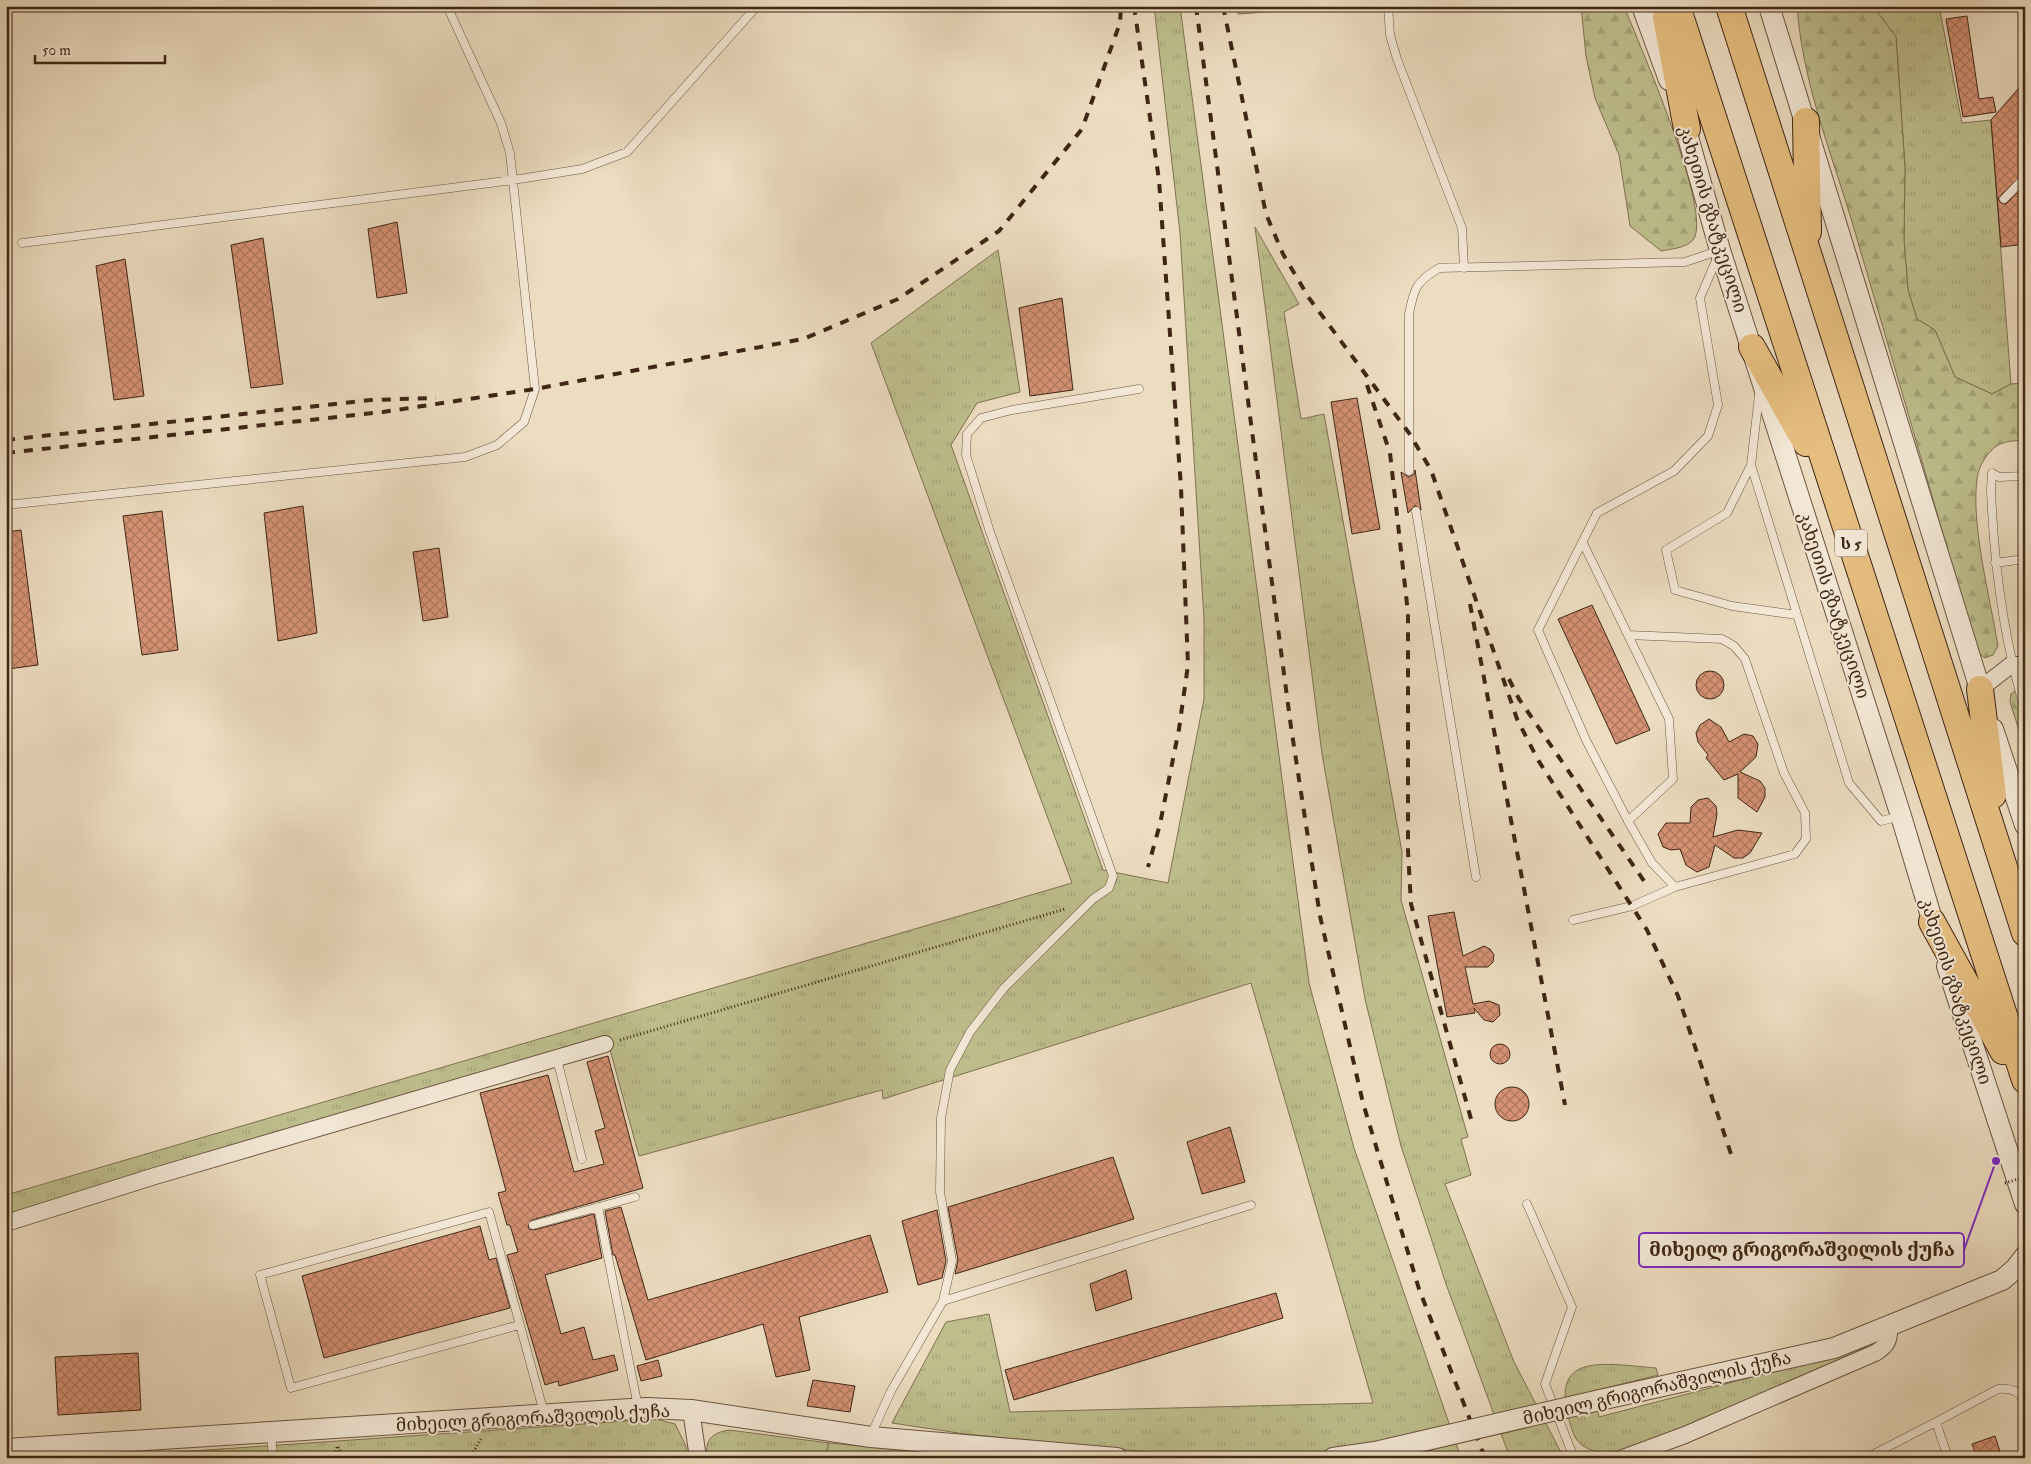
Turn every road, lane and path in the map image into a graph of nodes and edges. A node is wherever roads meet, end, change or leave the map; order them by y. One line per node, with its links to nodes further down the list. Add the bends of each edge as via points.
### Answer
1 (447, 6): 14 (lane, via 501,123 510,153)
2 (757, 6): 14 (lane, via 627,152 582,169)
3 (1388, 6): 19 (lane, via 1390,35 1397,59 1462,228)
4 (1642, 6): 12 (street, კახეთის გზატკეცილი)
5 (1664, 6): 12 (highway)
6 (1677, 6): 26 (highway, კახეთის გზატკეცილი / ს 5)
7 (1729, 6): 18 (highway)
8 (1770, 6): 10 (street)
9 (1781, 6): 10 (street)
10 (1787, 62): 11 (street)
11 (1806, 121): 18 (highway); 35 (street)
12 (1687, 128): 17 (street, კახეთის გზატკეცილი)
13 (2025, 177): 15 (lane)
14 (513, 180): 16 (lane); 27 (lane, via 534,389 524,422 497,445 465,457)
15 (2004, 199)
16 (22, 243)
17 (1720, 250): 19 (lane, via 1685,262); 20 (street, კახეთის გზატკეცილი); 29 (lane, via 1700,298 1718,405 1708,436 1674,471 1598,513)
18 (1808, 258): 40 (highway)
19 (1464, 268): 24 (lane, via 1439,268 1422,279 1414,290 1409,314)
20 (1752, 348): 21 (street, კახეთის გზატკეცილი); 26 (highway)
21 (1762, 378): 23 (lane); 37 (street, კახეთის გზატკეცილი)
22 (1139, 390): 43 (lane, via 981,418 968,434 966,455 990,532 1113,876 1109,888)
23 (1751, 465): 32 (lane); 32 (lane, via 1727,513 1666,550 1675,590 1732,606)
24 (1409, 471)
25 (2025, 476): 31 (lane, via 1992,473)
26 (1835, 495): 49 (highway, კახეთის გზატკეცილი / ს 5)
27 (6, 505)
28 (1416, 512): 41 (lane)
29 (1583, 543): 33 (lane); 38 (lane, via 1538,630 1586,740)
30 (2025, 560): 31 (lane)
31 (1995, 563): 34 (lane)
32 (1797, 616): 37 (lane, via 1849,783 1881,821)
33 (1628, 635): 38 (lane, via 1669,718 1673,779); 42 (lane, via 1722,639 1734,646 1745,659 1784,773 1805,813 1806,839 1795,854)
34 (2018, 665): 35 (street); 36 (lane)
35 (1980, 689): 39 (street); 40 (highway)
36 (2025, 710)
37 (1901, 816): 45 (street, კახეთის გზატკეცილი)
38 (1628, 821): 42 (lane, via 1652,863)
39 (2025, 825)
40 (2002, 860): 46 (highway)
41 (1476, 877)
42 (1675, 887): 44 (lane, via 1632,906)
43 (1093, 899): 47 (path); 64 (lane, via 1004,988 970,1032 950,1070 941,1118 940,1192 952,1261)
44 (1573, 920)
45 (1932, 922): 50 (highway); 56 (street, კახეთის გზატკეცილი)
46 (2025, 933)
47 (605, 1044): 48 (street)
48 (557, 1058): 51 (lane); 59 (street)
49 (2025, 1080)
50 (2025, 1091)
51 (582, 1158)
52 (2025, 1177): 53 (path, bridge)
53 (2005, 1183)
54 (634, 1198): 58 (lane)
55 (1527, 1204): 82 (lane, via 1572,1307 1545,1384)
56 (2025, 1204)
57 (1251, 1205): 64 (lane)
58 (598, 1208): 60 (lane); 68 (lane)
59 (6, 1223)
60 (533, 1225)
61 (2025, 1256): 62 (street)
62 (2002, 1280): 63 (street); 66 (street, მიხეილ გრიგორაშვილის ქუჩა)
63 (2025, 1280)
64 (942, 1301): 73 (lane, via 890,1391)
65 (519, 1325): 65 (lane, via 489,1212 260,1275 290,1388); 70 (lane)
66 (1889, 1326): 81 (street, მიხეილ გრიგორაშვილის ქუჩა, bridge, via 1834,1348 1375,1452); 83 (street, via 1885,1347 1876,1353 1685,1435)
67 (2025, 1404): 71 (lane, via 2016,1391 1998,1389)
68 (638, 1409): 69 (street, მიხეილ გრიგორაშვილის ქუჩა); 70 (street, მიხეილ გრიგორაშვილის ქუჩა)
69 (691, 1410): 73 (street, მიხეილ გრიგორაშვილის ქუჩა); 79 (street)
70 (544, 1415): 72 (street, მიხეილ გრიგორაშვილის ქუჩა)
71 (1936, 1422): 84 (lane); 85 (lane)
72 (271, 1433): 76 (street, მიხეილ გრიგორაშვილის ქუჩა); 77 (lane)
73 (870, 1437): 80 (street, მიხეილ გრიგორაშვილის ქუჩა)
74 (338, 1446): 78 (path)
75 (6, 1449): 76 (street, მიხეილ გრიგორაშვილის ქუჩა)
76 (80, 1452)
77 (273, 1458)
78 (344, 1458)
79 (698, 1458)
80 (1117, 1458)
81 (1333, 1458)
82 (1574, 1458)
83 (1622, 1458)
84 (1866, 1458)
85 (1948, 1458)

